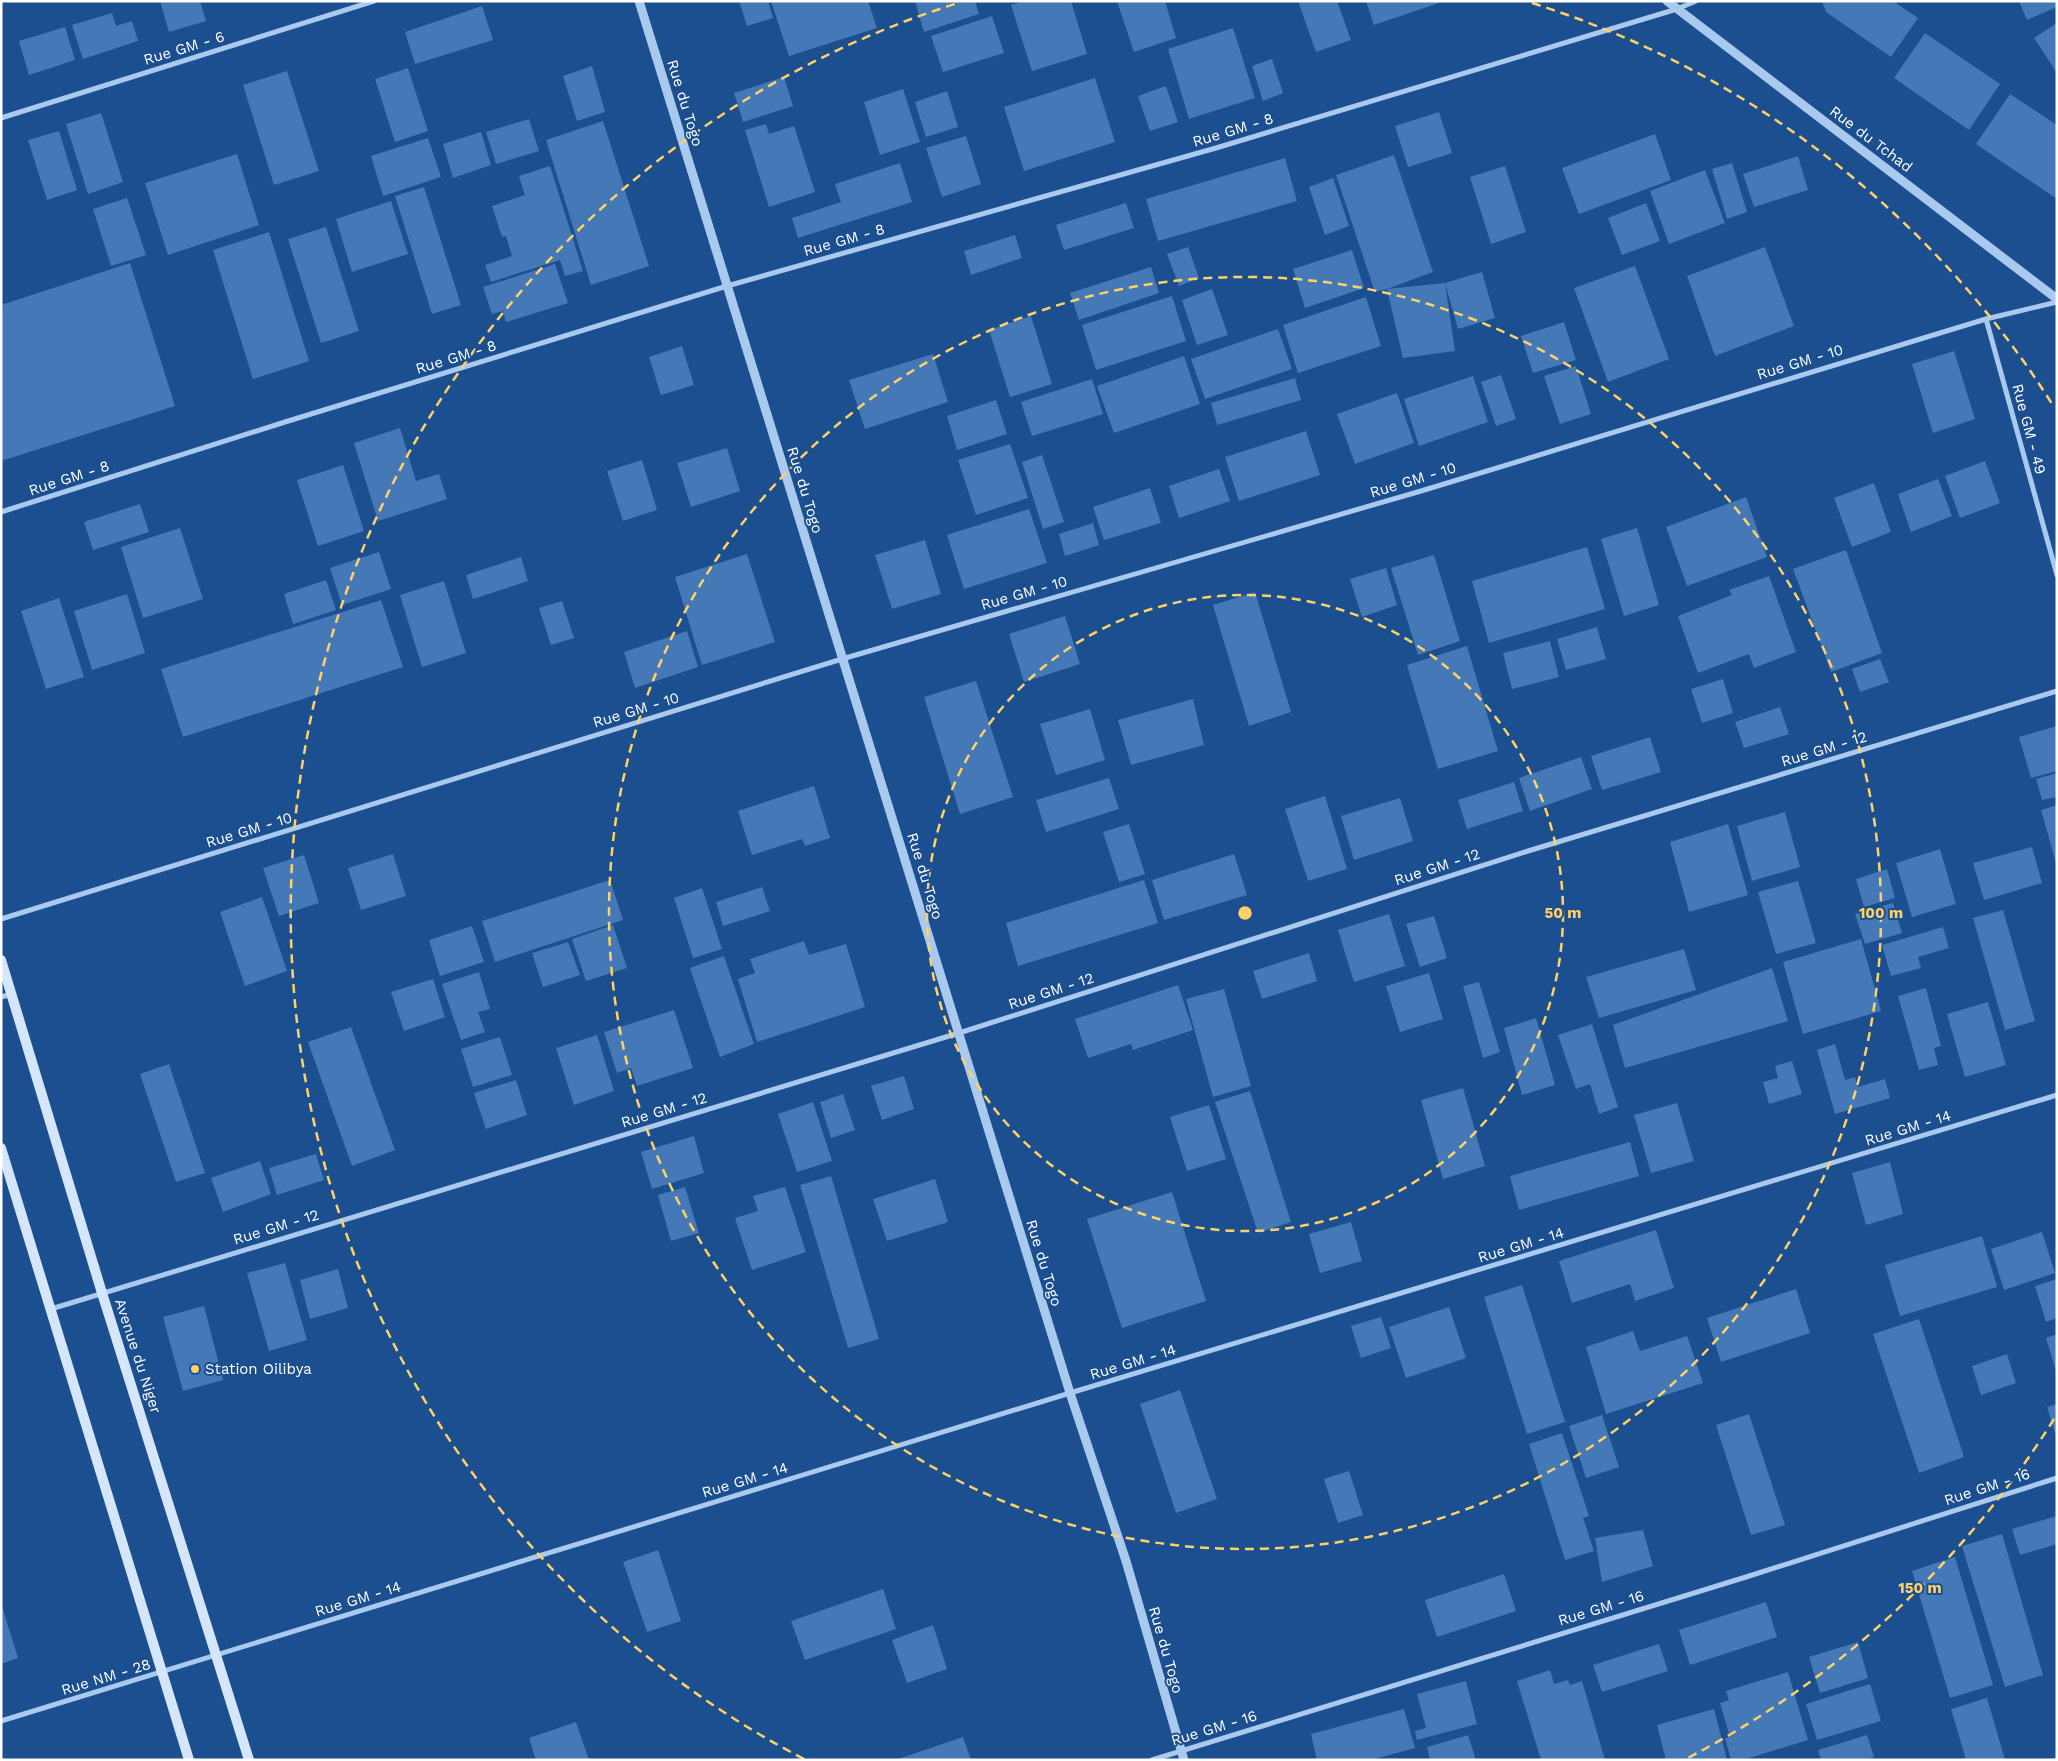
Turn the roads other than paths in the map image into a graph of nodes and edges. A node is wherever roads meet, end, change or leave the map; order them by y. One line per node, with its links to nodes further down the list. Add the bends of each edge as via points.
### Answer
1 (374, 1): 6 (street, Rue GM - 6)
2 (639, 1): 7 (street, Rue du Togo)
3 (1667, 1): 5 (street, Rue du Tchad)
4 (1696, 1): 5 (street, Rue GM - 8)
5 (1677, 9): 7 (street, Rue GM - 8, via 1216,148); 8 (street, Rue du Tchad)
6 (1, 118)
7 (727, 286): 10 (street, Rue GM - 8); 12 (street, Rue du Togo)
8 (2057, 300): 9 (street, Rue GM - 10)
9 (1986, 319): 11 (street, Rue GM - 49); 12 (street, Rue GM - 10, via 1420,491)
10 (1, 512)
11 (2057, 575)
12 (842, 659): 14 (street, Rue GM - 10); 18 (street, Rue du Togo)
13 (2057, 691): 18 (street, Rue GM - 12, via 1528,851)
14 (1, 920)
15 (1, 960): 16 (main road, Avenue du Niger)
16 (12, 994): 17 (street); 21 (main road, Avenue du Niger)
17 (1, 997)
18 (959, 1033): 21 (street, Rue GM - 12); 23 (street, Rue du Togo)
19 (2057, 1095): 23 (street, Rue GM - 14)
20 (1, 1148): 22 (main road)
21 (102, 1293): 22 (street, Rue GM - 12); 25 (main road, Avenue du Niger)
22 (51, 1309): 26 (main road)
23 (1070, 1394): 25 (street, Rue GM - 14); 28 (street, Rue du Togo, via 1126,1561)
24 (2057, 1478): 28 (street, Rue GM - 16)
25 (217, 1655): 26 (street, Rue NM - 28); 30 (main road, Avenue du Niger)
26 (163, 1673): 27 (street, Rue NM - 28); 29 (main road)
27 (1, 1721)
28 (1182, 1755): 31 (street, Rue GM - 16)
29 (190, 1760)
30 (250, 1760)
31 (1152, 1760)

